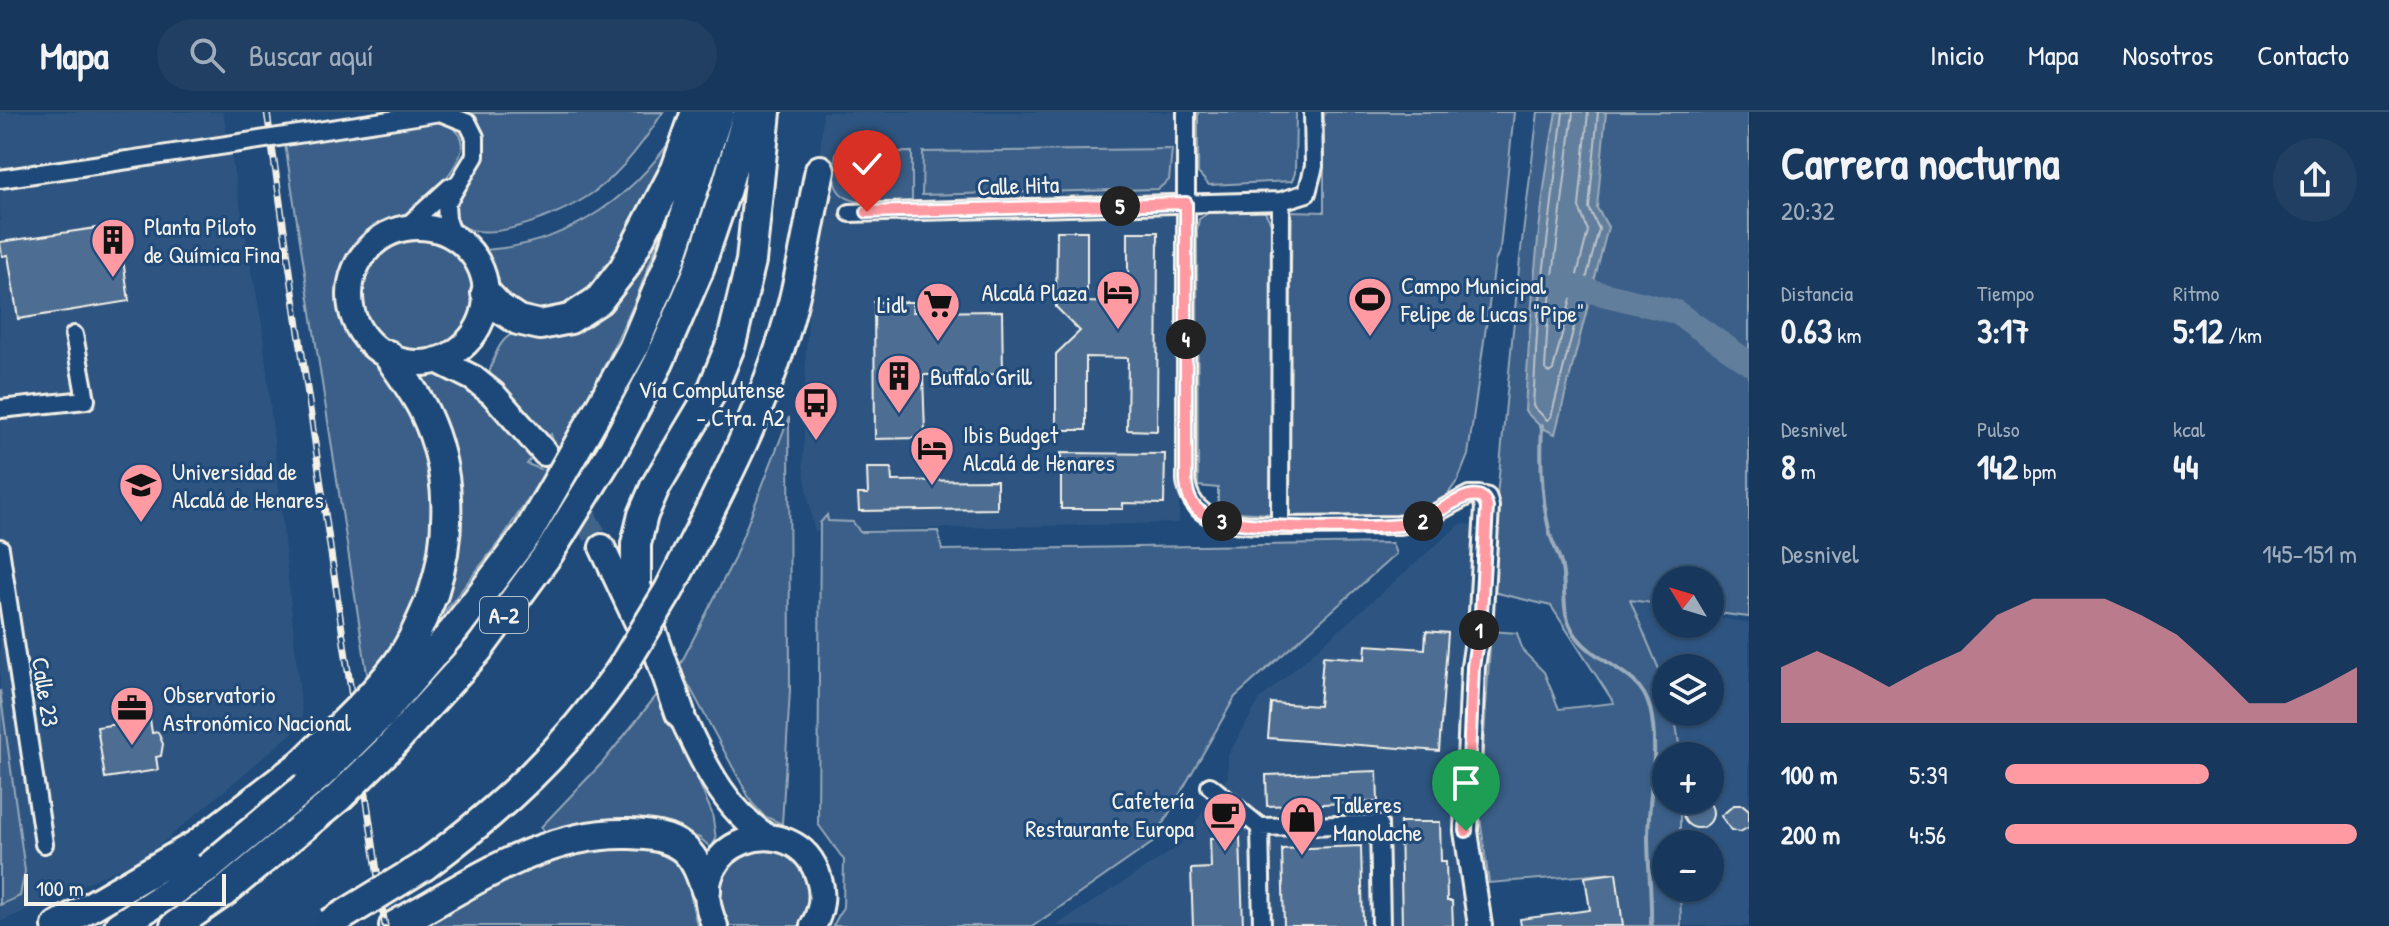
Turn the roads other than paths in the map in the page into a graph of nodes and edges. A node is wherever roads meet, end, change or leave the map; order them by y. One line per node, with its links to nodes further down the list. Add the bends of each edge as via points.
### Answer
1 (696, 112): 15 (highway, via 676,169 624,268 599,300 570,319 540,325 518,320)
2 (719, 112): 33 (highway, A-2, bridge, via 670,261 633,349 528,533 382,714 320,775)
3 (748, 112): 40 (highway, A-2, bridge, via 698,272 659,362 549,553 478,650 389,748 338,798)
4 (766, 112): 27 (highway, via 751,261 731,344 711,393 655,487 636,544 636,586)
5 (1186, 112): 11 (street)
6 (1313, 112): 10 (street, via 1314,166 1307,193)
7 (820, 170): 36 (highway, bridge, via 793,304 764,390 669,590 620,671 545,765 479,826)
8 (463, 175): 9 (street, bridge, via 475,156 475,137 468,123 440,112); 13 (street); 14 (street, via 446,204)
9 (0, 179)
10 (1281, 201): 11 (street, Calle Hita); 24 (street)
11 (1186, 203): 12 (street, Calle Hita); 24 (street, via 1188,496 1203,514)
12 (850, 213)
13 (405, 228): 14 (main road, via 421,226); 18 (main road, via 368,248 351,286 358,327)
14 (453, 236): 15 (main road, via 475,257)
15 (486, 293): 17 (main road)
16 (74, 335): 21 (street, via 86,400)
17 (472, 336): 19 (main road); 20 (main road)
18 (388, 355): 19 (main road, via 421,363); 33 (highway, bridge, via 425,413 438,449 448,513 433,594 416,634 374,692)
19 (437, 360): 20 (main road)
20 (493, 394): 22 (main road)
21 (0, 409)
22 (545, 453)
23 (1485, 499): 24 (street, via 1469,495 1436,515 1398,525); 46 (street, via 1466,831)
24 (1280, 526)
25 (602, 547): 27 (main road)
26 (0, 548): 32 (street, Calle 23)
27 (680, 713): 28 (main road)
28 (715, 782): 31 (main road, via 748,824); 34 (main road, via 723,817)
29 (1210, 786): 30 (street)
30 (1260, 827): 44 (street); 45 (street, via 1379,824)
31 (767, 837): 34 (main road, via 741,842); 43 (main road, via 793,845 818,874 822,899)
32 (44, 844)
33 (201, 855): 37 (highway); 38 (highway); 39 (highway, A-2)
34 (720, 858): 35 (main road)
35 (706, 890): 41 (highway, via 692,859 669,840 604,833 520,856); 42 (main road)
36 (327, 925)
37 (57, 926)
38 (91, 926)
39 (119, 926)
40 (175, 926)
41 (394, 926)
42 (715, 926)
43 (813, 926)
44 (1262, 926)
45 (1381, 926)
46 (1480, 926)

